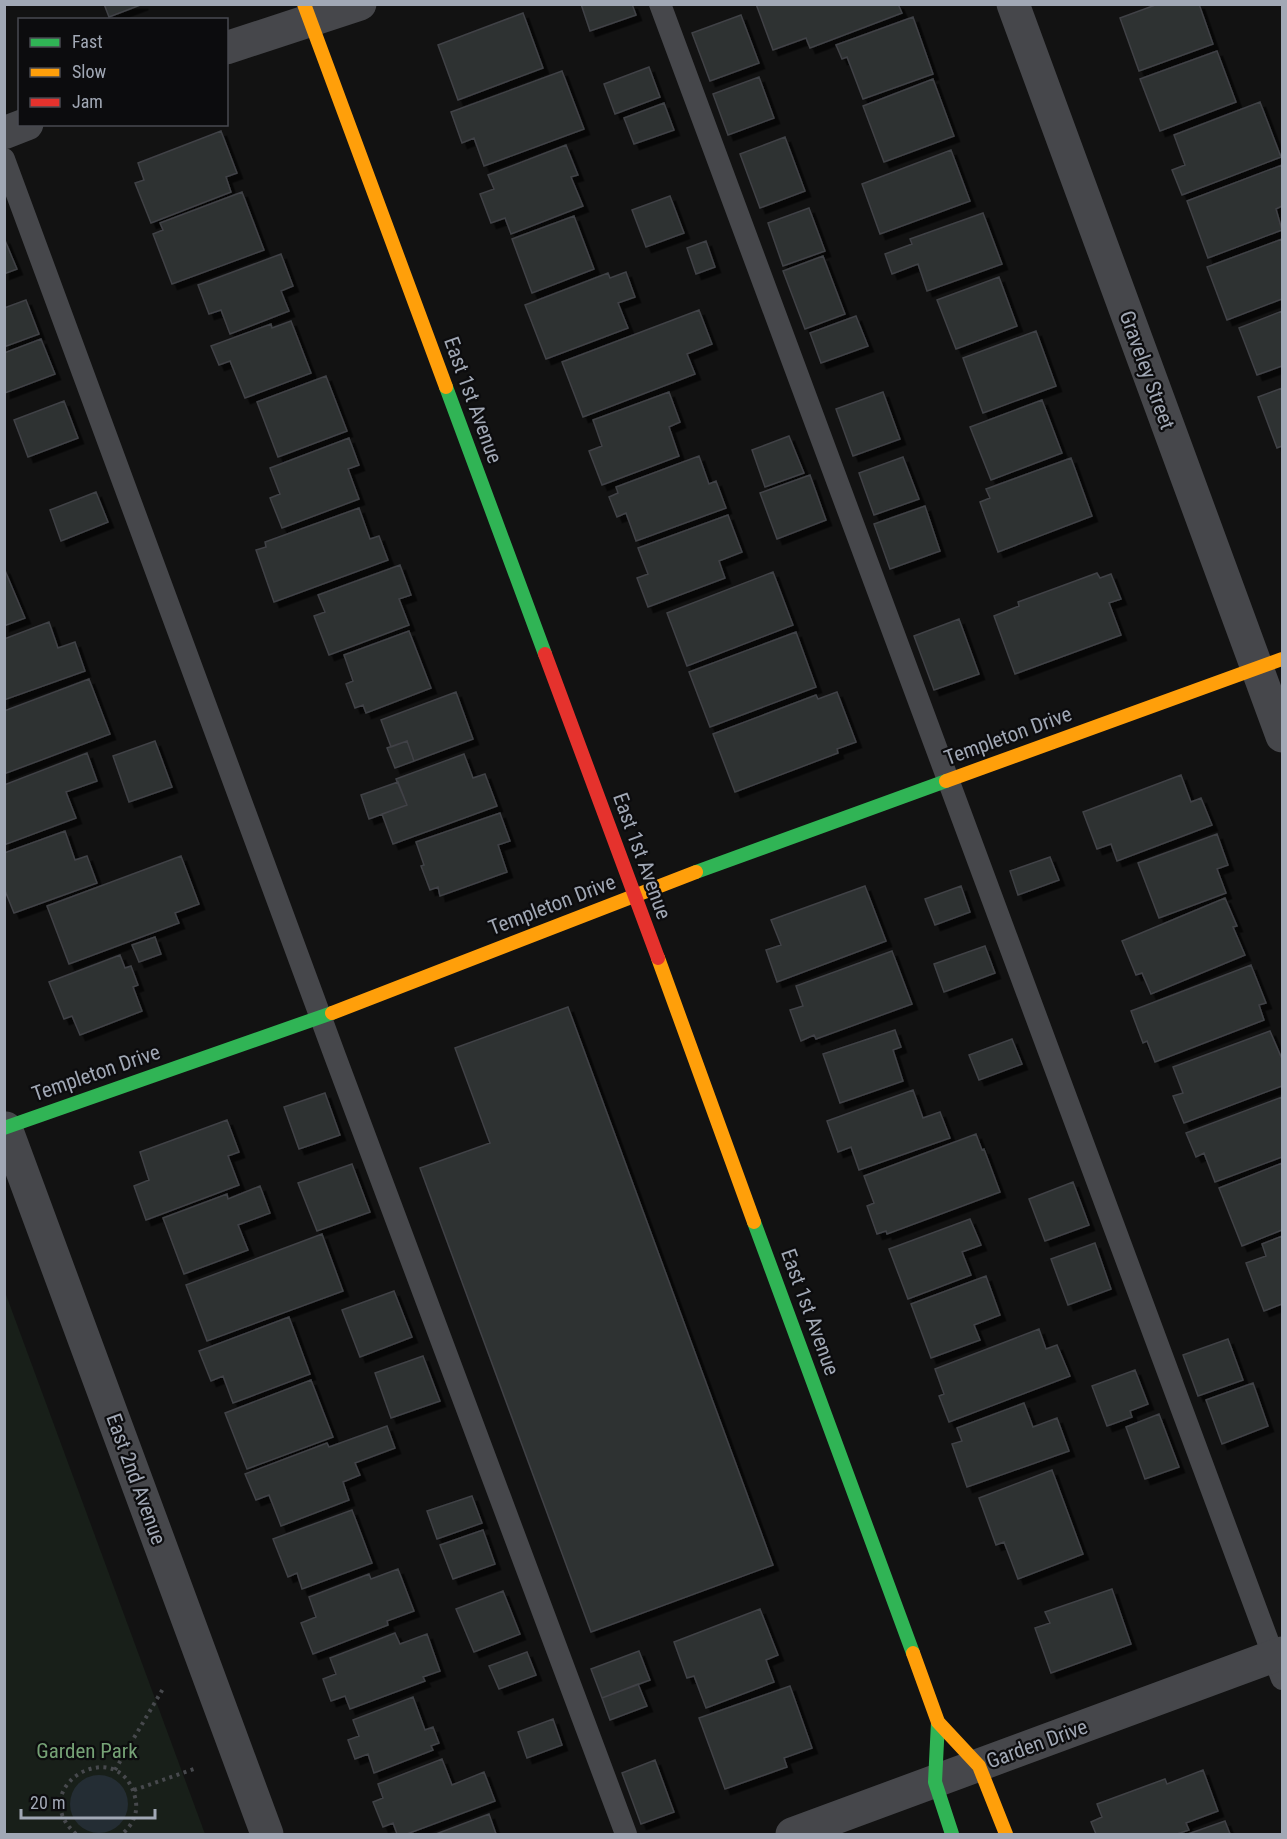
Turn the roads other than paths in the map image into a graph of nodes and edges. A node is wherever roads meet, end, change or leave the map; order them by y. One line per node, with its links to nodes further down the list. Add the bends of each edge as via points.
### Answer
1 (360, 4): 4 (street)
2 (660, 4): 11 (lane)
3 (1013, 4): 9 (street, Graveley Street)
4 (306, 12): 5 (street); 12 (main road, East 1st Avenue)
5 (228, 47)
6 (22, 126): 7 (street)
7 (4, 133)
8 (4, 159): 13 (lane)
9 (1270, 663): 10 (street, Graveley Street); 11 (main road, Templeton Drive)
10 (1282, 736)
11 (948, 779): 12 (main road, Templeton Drive); 15 (lane)
12 (634, 896): 13 (main road, Templeton Drive); 16 (main road, East 1st Avenue)
13 (321, 1017): 14 (main road, Templeton Drive); 20 (lane)
14 (5, 1127): 19 (street, East 2nd Avenue)
15 (1280, 1663): 17 (street, Garden Drive)
16 (938, 1722): 17 (main road, East 1st Avenue); 18 (main road, East 1st Avenue)
17 (979, 1766): 18 (street, Garden Drive); 23 (main road, East 1st Avenue)
18 (935, 1782): 21 (street, Garden Drive); 22 (main road, East 1st Avenue)
19 (267, 1834)
20 (626, 1834)
21 (792, 1834)
22 (952, 1834)
23 (1006, 1834)

